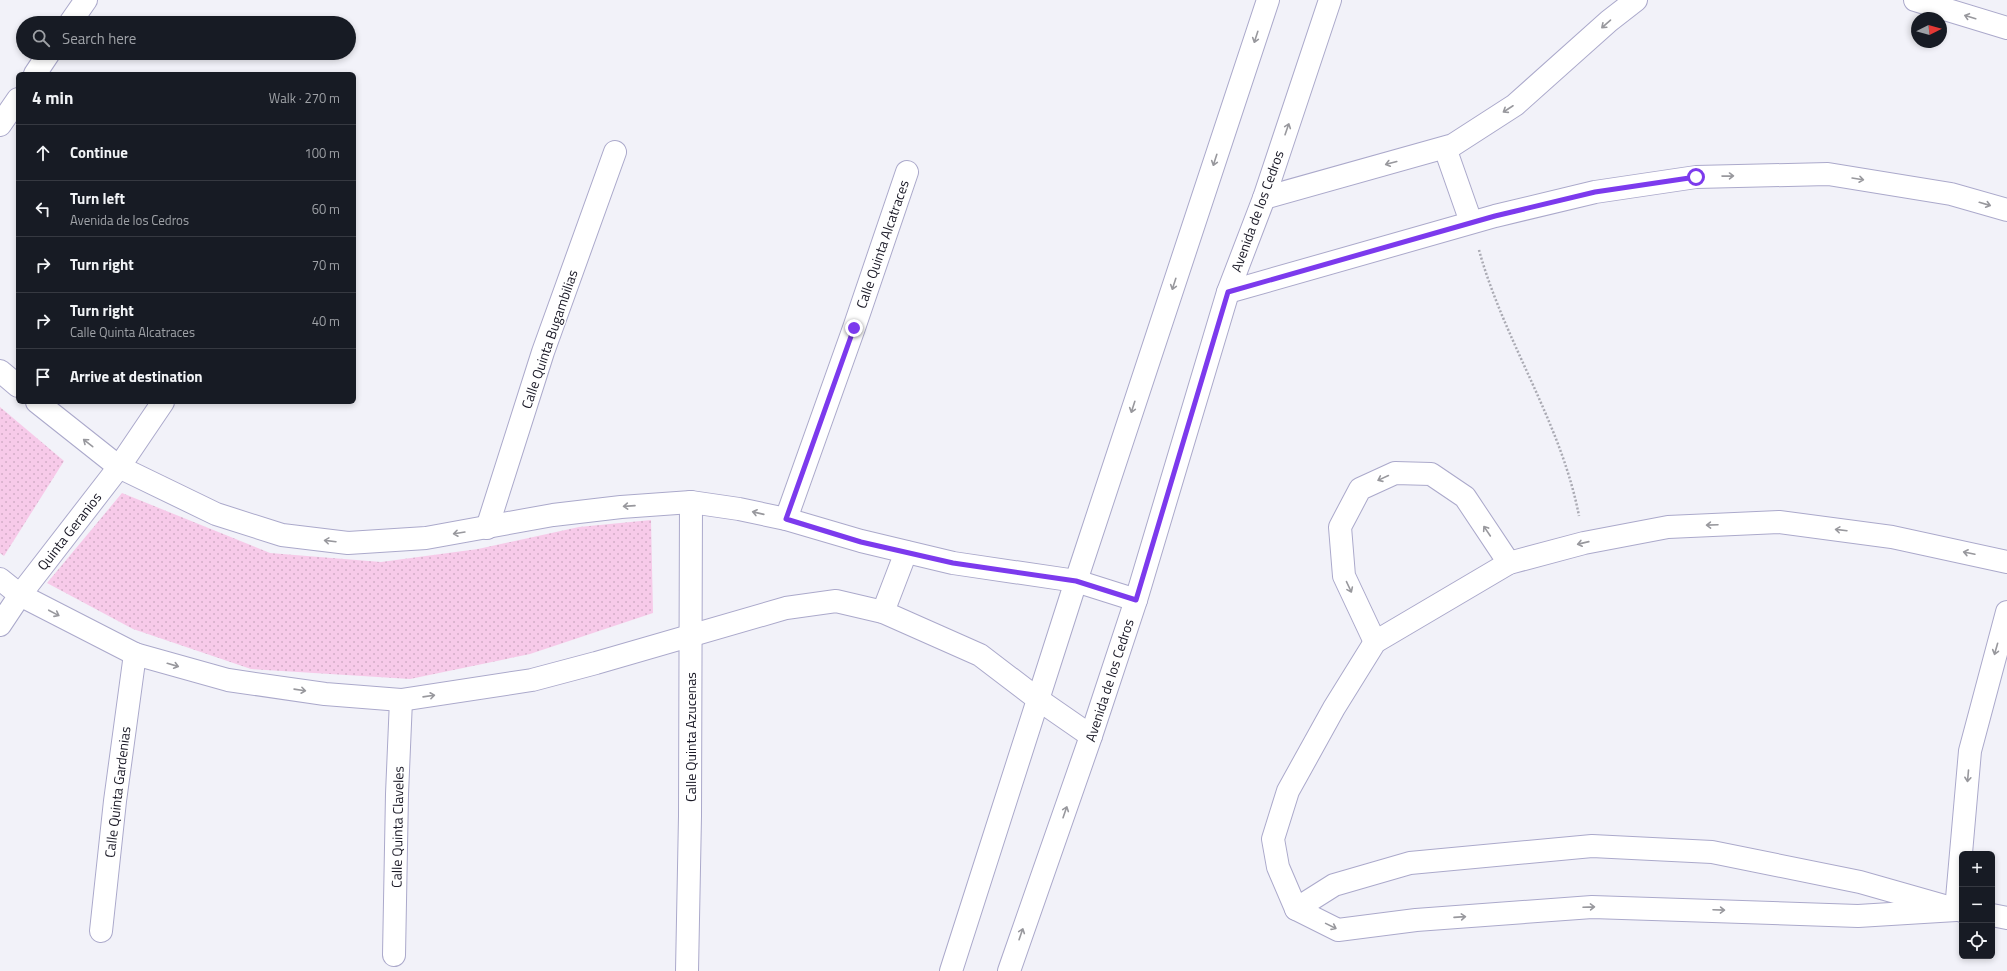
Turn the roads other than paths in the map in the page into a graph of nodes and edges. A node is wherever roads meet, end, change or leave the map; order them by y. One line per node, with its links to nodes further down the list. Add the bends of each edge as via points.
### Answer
1 (86, 0): 6 (street)
2 (1268, 0): 31 (street, one-way to 31)
3 (1330, 0): 15 (street, Avenida de los Cedros, one-way to 3)
4 (1636, 0): 12 (street, one-way to 12, via 1609,20 1515,105)
5 (1915, 0): 7 (street, one-way to 5)
6 (75, 16)
7 (2007, 28)
8 (44, 60): 9 (street)
9 (36, 72)
10 (16, 101): 11 (street)
11 (0, 125)
12 (1445, 148): 15 (street, one-way to 15); 17 (street)
13 (615, 152): 26 (street, Calle Quinta Bugambilias, via 543,352)
14 (906, 172): 25 (street, Calle Quinta Alcatraces)
15 (1264, 198): 18 (street, Avenida de los Cedros)
16 (2007, 210): 17 (street, one-way to 16, via 1595,192 1696,177 1828,174 1951,194)
17 (1471, 222): 18 (street)
18 (1228, 292): 33 (street, Avenida de los Cedros)
19 (0, 371): 20 (street)
20 (16, 384)
21 (40, 404): 23 (street, one-way to 21)
22 (162, 404): 23 (street, Quinta Geranios)
23 (119, 467): 26 (street, one-way to 23, via 426,538 348,543 282,535 216,514); 32 (street, Quinta Geranios)
24 (691, 502): 25 (street, one-way to 24, via 739,508); 26 (street, one-way to 26, via 553,515); 37 (street, Calle Quinta Azucenas)
25 (786, 519): 27 (street, via 861,542)
26 (487, 528)
27 (906, 552): 31 (street, via 953,563); 34 (street)
28 (2007, 562): 29 (street, one-way to 29, via 1892,537 1779,522 1668,527 1584,543)
29 (1509, 563): 38 (street); 38 (street, one-way to 38, via 1465,497 1431,474 1395,473 1360,489 1340,527 1344,576)
30 (0, 579): 32 (street)
31 (1076, 581): 33 (street); 41 (street)
32 (20, 595): 36 (street, Quinta Geranios); 39 (street, one-way to 39)
33 (1136, 600): 42 (street, Avenida de los Cedros)
34 (883, 612): 37 (street, via 836,601 786,608); 41 (street, via 980,655)
35 (2007, 612): 43 (street, one-way to 43, via 1970,751)
36 (0, 625)
37 (691, 636): 40 (street, one-way to 37, via 532,680); 50 (street, Calle Quinta Azucenas)
38 (1375, 642): 44 (street, via 1334,708 1288,791 1274,839 1278,867)
39 (135, 654): 40 (street, one-way to 40, via 228,680 325,694); 48 (street, Calle Quinta Gardenias)
40 (401, 700): 49 (street, Calle Quinta Claveles)
41 (1039, 700): 42 (street); 51 (street)
42 (1091, 736): 52 (street, Avenida de los Cedros, one-way to 42)
43 (1961, 887)
44 (1296, 909): 45 (street, one-way to 45, via 1338,930 1416,920 1592,907 1858,916); 45 (street, via 1334,885 1410,863 1592,846 1712,852 1860,882)
45 (1959, 910)
46 (1995, 916): 47 (street)
47 (2007, 918)
48 (100, 931)
49 (394, 955)
50 (687, 971)
51 (951, 971)
52 (1009, 971)

